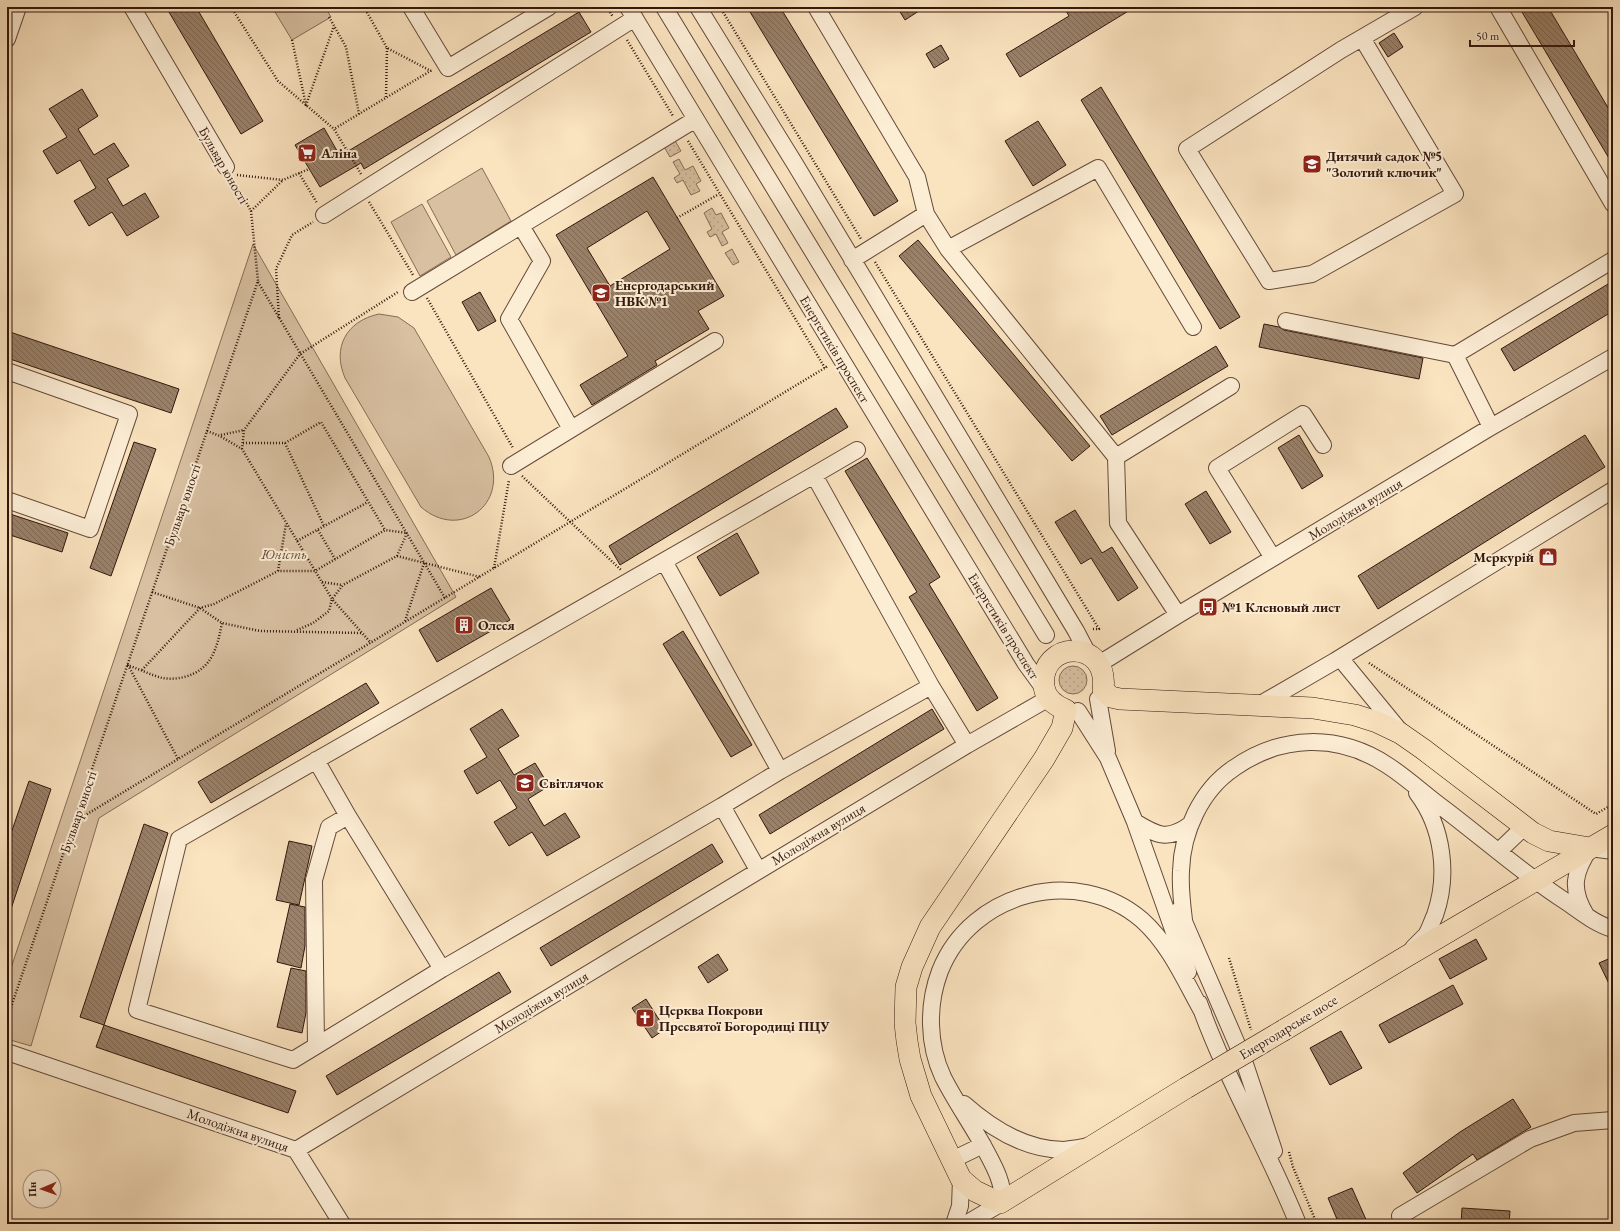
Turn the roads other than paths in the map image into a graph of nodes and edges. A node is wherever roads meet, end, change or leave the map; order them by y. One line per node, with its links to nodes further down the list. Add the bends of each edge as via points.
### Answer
1 (18, 7): 12 (street)
2 (132, 7): 14 (street, Бульвар юності)
3 (411, 7): 9 (street, via 438,67 448,68)
4 (664, 7): 42 (street)
5 (698, 7): 20 (street)
6 (816, 7): 16 (street, via 917,177)
7 (1415, 7): 11 (street)
8 (1498, 7): 15 (street)
9 (541, 9)
10 (632, 12): 13 (street, Енергетиків проспект); 17 (street, via 620,27)
11 (1362, 38): 11 (street, via 1187,149 1269,281 1312,274 1455,194)
12 (7, 39)
13 (696, 119): 18 (street); 46 (street, Енергетиків проспект, via 1026,664)
14 (228, 171)
15 (1613, 204)
16 (926, 214): 19 (street); 20 (street)
17 (324, 215)
18 (521, 226): 22 (street); 31 (street, via 542,262 509,318)
19 (948, 250): 24 (street, via 1098,168); 34 (street)
20 (852, 260): 44 (street)
21 (1613, 260): 26 (street)
22 (416, 287)
23 (1286, 322): 26 (street)
24 (1193, 327)
25 (715, 341): 31 (street)
26 (1455, 354): 30 (street)
27 (1613, 357): 30 (street, Молодіжна вулиця)
28 (7, 371): 38 (street, via 129,414 90,529)
29 (1231, 386): 34 (street)
30 (1491, 428): 39 (street, Молодіжна вулиця)
31 (572, 429): 35 (street)
32 (1323, 445): 39 (street, via 1303,414 1216,468)
33 (856, 450): 36 (street)
34 (1116, 457): 41 (street, via 1118,523)
35 (515, 463)
36 (814, 475): 40 (street); 45 (street)
37 (1613, 490): 43 (street)
38 (7, 500)
39 (1273, 558): 41 (street, Молодіжна вулиця)
40 (664, 561): 53 (street); 54 (street)
41 (1178, 615): 44 (street, Молодіжна вулиця)
42 (1046, 635)
43 (1340, 658): 48 (street); 50 (street)
44 (1094, 659): 46 (main road, via 1078,651 1059,654 1046,670 1044,679); 47 (main road, via 1103,672 1104,681)
45 (931, 686): 51 (street); 54 (street)
46 (1047, 694): 49 (main road, via 1054,704); 51 (street, Молодіжна вулиця)
47 (1100, 695): 48 (main road, via 1120,699); 49 (street, via 1089,707); 52 (street)
48 (1259, 705): 50 (main road, via 1341,712 1377,722)
49 (1072, 711): 52 (street); 80 (main road, via 1044,759 930,927 906,987 905,1022 911,1066 923,1100)
50 (1404, 736): 60 (main road)
51 (967, 745): 65 (street, Молодіжна вулиця)
52 (1108, 758): 58 (street)
53 (316, 760): 57 (street); 73 (street, via 179,839 136,1010 292,1060)
54 (780, 771): 56 (street)
55 (1404, 778): 59 (street, via 1371,756 1341,745 1323,742 1286,744 1257,753 1231,769 1209,791); 63 (street); 70 (street, via 1422,800 1429,814 1438,841 1443,871 1440,897 1432,923 1426,934)
56 (722, 806): 65 (street); 71 (street)
57 (348, 816): 71 (street); 73 (street, via 328,827 314,880)
58 (1135, 822): 59 (street, via 1150,831 1164,835 1173,834); 68 (street); 72 (street)
59 (1191, 824): 68 (street, via 1180,871)
60 (1524, 827): 62 (main road, via 1548,841); 63 (street)
61 (1613, 835): 62 (main road, Енергодарське шосе)
62 (1590, 848): 64 (street); 66 (main road, Енергодарське шосе); 67 (street, via 1578,868 1575,879 1578,900)
63 (1499, 851): 66 (street)
64 (1613, 851)
65 (758, 870): 79 (street, Молодіжна вулиця)
66 (1534, 881): 67 (street); 70 (main road, Енергодарське шосе)
67 (1586, 915): 69 (street)
68 (1184, 920): 82 (street, via 1251,1079)
69 (1613, 929)
70 (1406, 956): 78 (main road, Енергодарське шосе, bridge)
71 (442, 969): 73 (street)
72 (1203, 1013): 75 (street, via 1164,944 1145,923 1129,911 1104,898 1076,891 1060,890 1022,896 1000,905 977,920 956,944 940,971 932,1002 932,1034 938,1065); 82 (street, via 1251,1124)
73 (316, 1046)
74 (7, 1052): 79 (street, Молодіжна вулиця)
75 (950, 1090): 77 (street); 78 (street, via 978,1117 1020,1140 1063,1150)
76 (1613, 1120): 88 (street, via 1574,1123 1530,1139 1400,1216)
77 (983, 1146): 80 (street); 83 (street, via 1000,1181 1003,1202)
78 (1092, 1146): 83 (main road, Енергодарське шосе)
79 (296, 1150): 84 (street)
80 (952, 1160): 81 (main road)
81 (961, 1179): 83 (main road, via 974,1191); 85 (street, via 960,1206)
82 (1286, 1195): 87 (street)
83 (1000, 1203): 86 (street, Енергодарське шосе)
84 (342, 1224)
85 (954, 1224)
86 (966, 1224)
87 (1298, 1224)
88 (1403, 1224)

